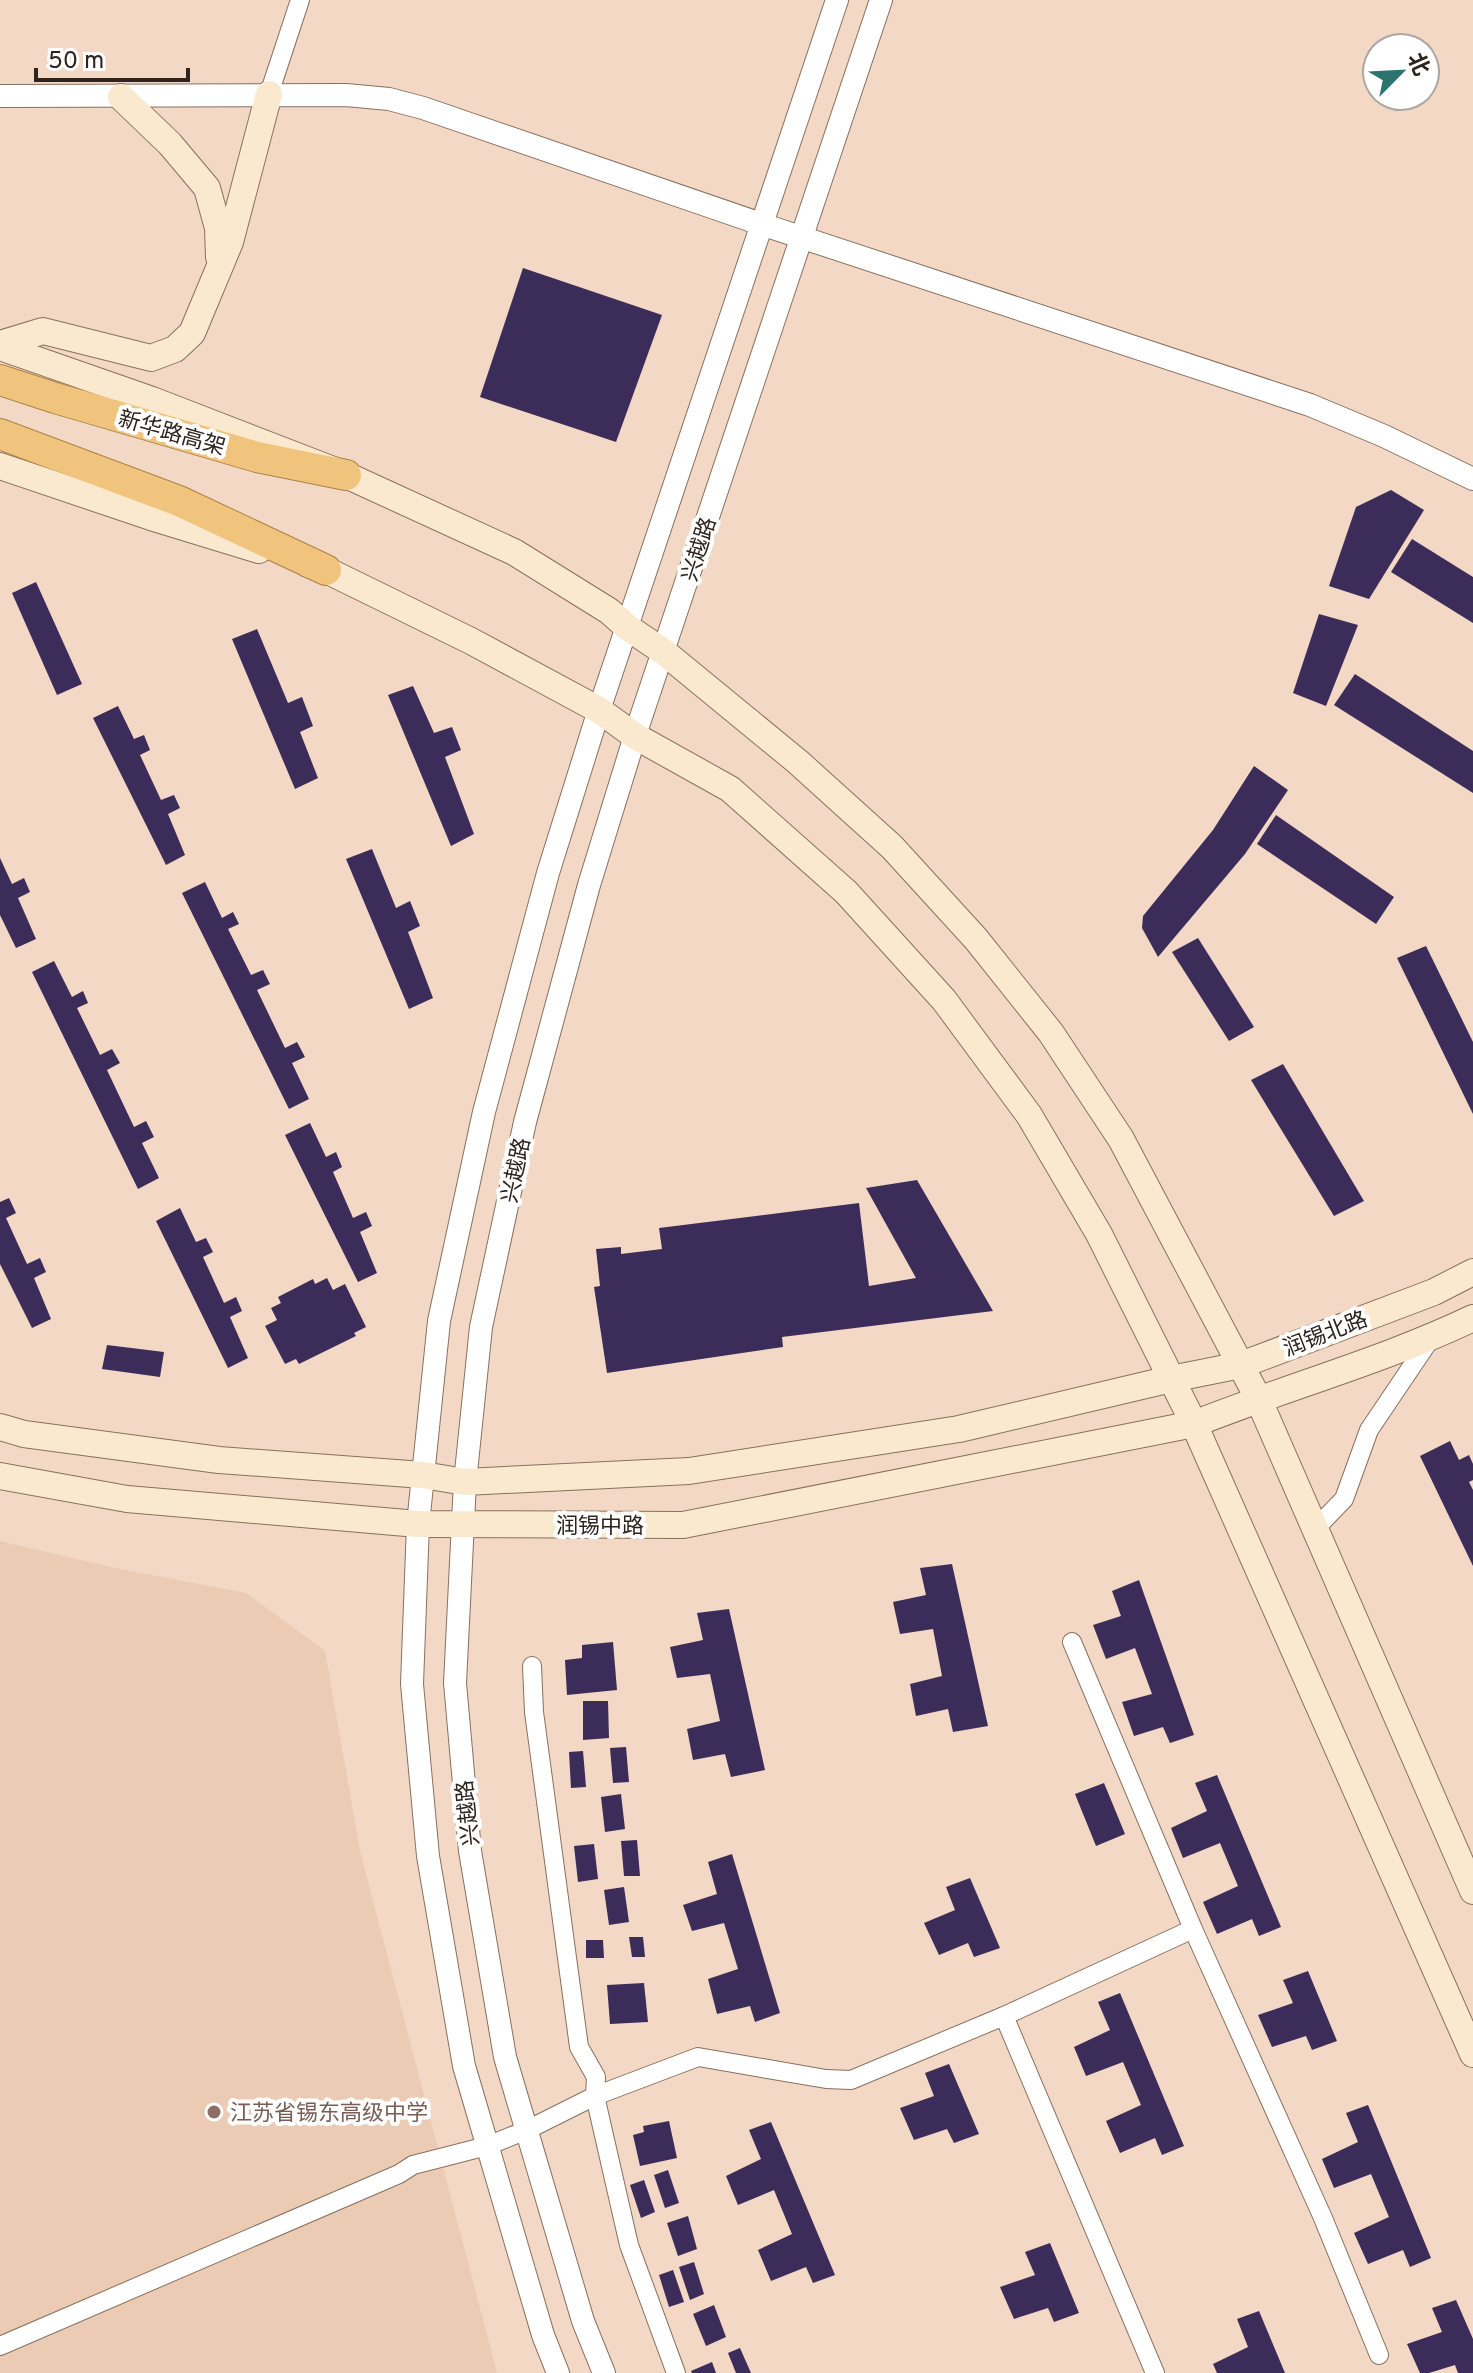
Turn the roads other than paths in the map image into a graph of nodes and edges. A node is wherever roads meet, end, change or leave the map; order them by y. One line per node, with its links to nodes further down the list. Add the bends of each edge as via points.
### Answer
1 (300, 0): 4 (street)
2 (837, 0): 7 (street, 兴越路)
3 (881, 0): 8 (street, 兴越路)
4 (269, 94): 6 (street); 7 (street, via 389,99); 9 (main road)
5 (0, 96): 6 (street)
6 (121, 97): 9 (main road, via 207,188 218,228)
7 (761, 224): 8 (street); 17 (street, 兴越路)
8 (801, 238): 15 (street, via 1310,405); 18 (street, 兴越路)
9 (220, 266): 10 (main road, via 192,333 175,349 151,358 43,331)
10 (0, 345): 14 (main road)
11 (0, 380): 14 (highway, 新华路高架, via 257,457)
12 (0, 434): 16 (highway, via 179,501)
13 (0, 466): 16 (main road)
14 (346, 475): 17 (main road, via 514,552)
15 (1473, 479)
16 (326, 570): 19 (main road)
17 (627, 627): 18 (main road); 19 (street, 兴越路)
18 (664, 652): 20 (street, 兴越路); 24 (main road, via 892,847 976,939 1051,1033 1121,1139)
19 (599, 710): 20 (main road); 29 (street, 兴越路, via 548,873 484,1112 439,1321)
20 (635, 736): 25 (main road, via 730,789 846,892 944,1000 1029,1115 1099,1234); 31 (street, 兴越路, via 525,1122 481,1327)
21 (1473, 1272): 24 (main road, 润锡北路, via 1434,1292)
22 (1473, 1318): 23 (main road, 润锡北路)
23 (1431, 1338): 26 (main road, 润锡北路); 34 (street, via 1369,1430 1344,1499)
24 (1241, 1365): 25 (main road, 润锡北路); 26 (main road)
25 (1171, 1379): 27 (main road); 31 (main road, via 959,1429 689,1471)
26 (1258, 1398): 27 (main road, 润锡北路); 34 (main road)
27 (1194, 1424): 33 (main road, 润锡中路, via 683,1525); 40 (main road)
28 (0, 1427): 29 (main road, via 219,1460)
29 (423, 1475): 31 (main road); 32 (street, 兴越路)
30 (0, 1476): 32 (main road, 润锡中路, via 127,1499)
31 (465, 1482): 33 (street, 兴越路)
32 (418, 1524): 33 (main road, 润锡中路); 43 (street, 兴越路, via 412,1684 428,1856 464,2066)
33 (463, 1525): 42 (street, 兴越路, via 455,1683 470,1851 505,2057)
34 (1315, 1529): 37 (main road)
35 (1072, 1642): 38 (street)
36 (532, 1666): 41 (street, via 579,2047 596,2077)
37 (1473, 1891)
38 (1193, 1929): 39 (street); 45 (street)
39 (1004, 2016): 41 (street, via 851,2080 698,2057); 49 (street)
40 (1473, 2054)
41 (595, 2096): 42 (street); 48 (street, via 629,2245)
42 (527, 2130): 43 (street); 47 (street, 兴越路, via 583,2321)
43 (487, 2146): 44 (street, via 413,2165); 46 (street, 兴越路)
44 (0, 2346)
45 (1379, 2355)
46 (558, 2373)
47 (604, 2373)
48 (676, 2373)
49 (1155, 2373)

